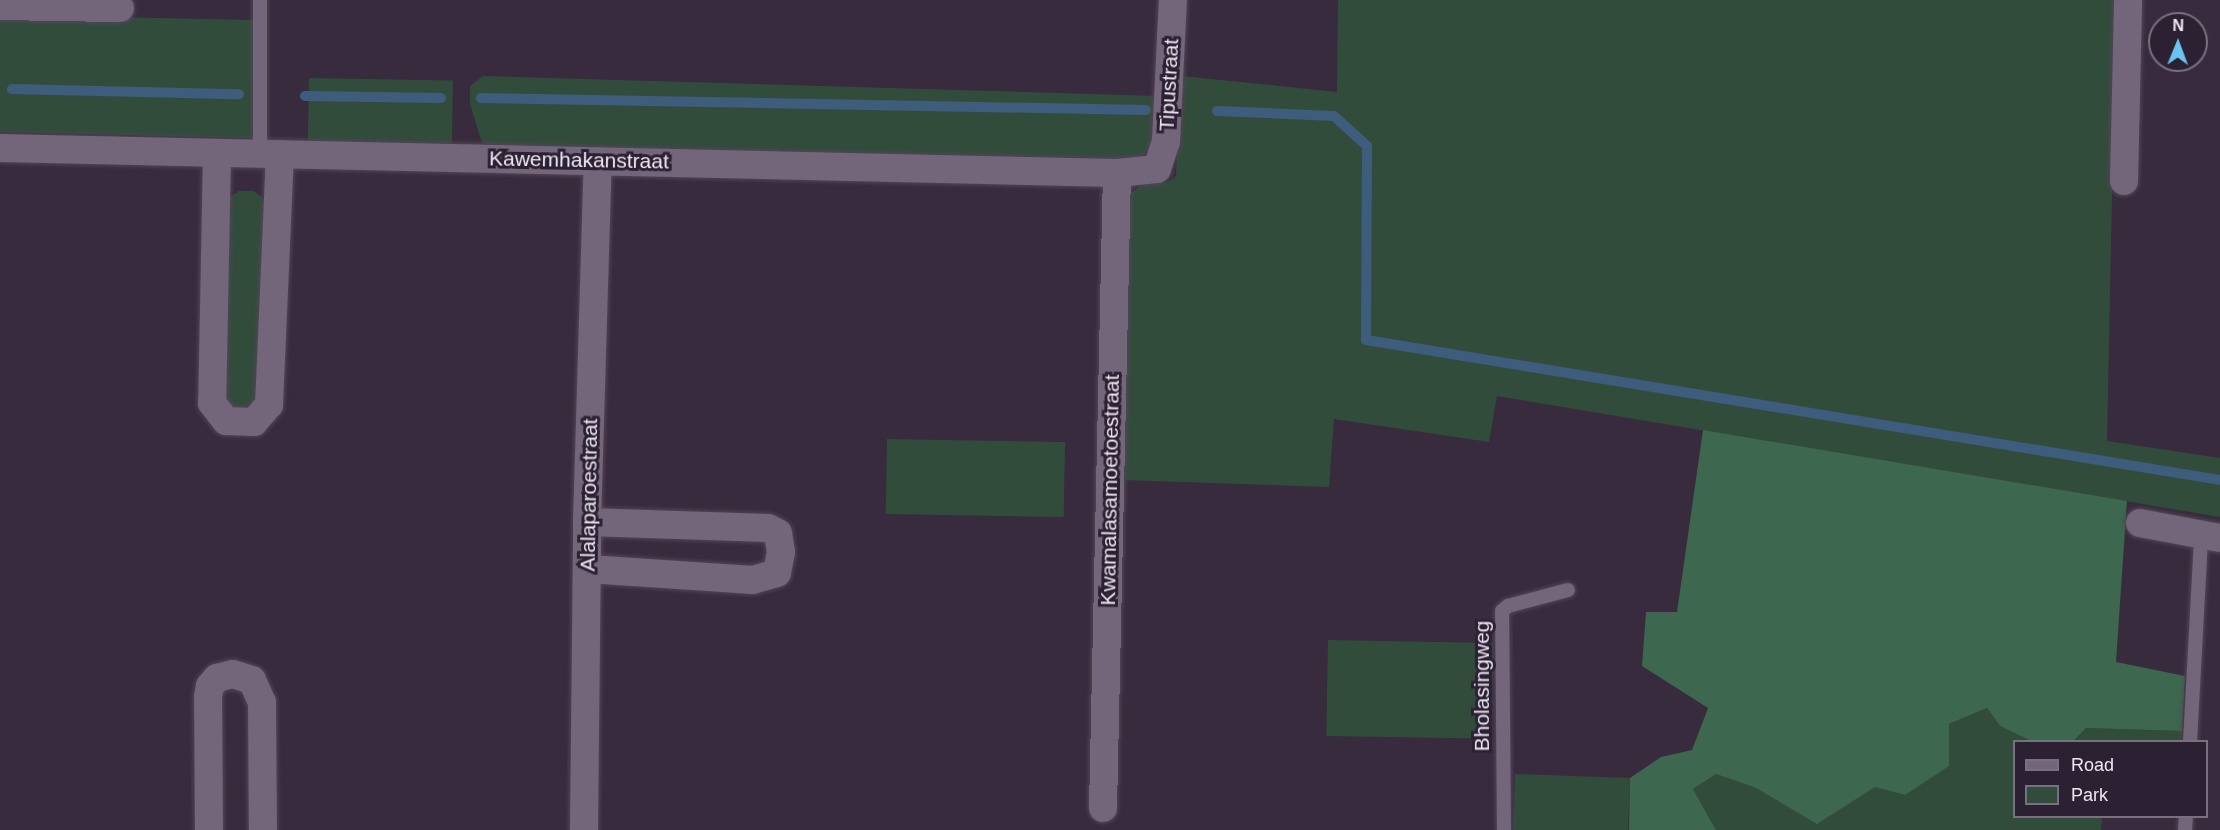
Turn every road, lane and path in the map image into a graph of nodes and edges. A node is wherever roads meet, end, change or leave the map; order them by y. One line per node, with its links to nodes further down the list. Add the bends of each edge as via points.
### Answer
1 (260, 0): 8 (lane)
2 (1173, 0): 10 (street, Tipustraat, via 1166,141)
3 (2128, 0): 12 (street)
4 (0, 6): 5 (street)
5 (120, 8)
6 (0, 148): 7 (street, Kawemhakanstraat)
7 (217, 153): 8 (street, Kawemhakanstraat); 8 (street, via 212,403 216,414 226,422 254,422 269,405)
8 (270, 154): 9 (street, Kawemhakanstraat)
9 (598, 160): 11 (street, Kawemhakanstraat); 13 (street, Alalaparoestraat)
10 (1157, 169): 11 (street, Kawemhakanstraat)
11 (1117, 172): 19 (street, Kwamalasamoetoestraat)
12 (2124, 181)
13 (587, 522): 16 (street, Alalaparoestraat); 16 (street, via 768,528 778,533 781,552 777,573 753,580)
14 (2140, 523): 15 (street)
15 (2211, 537): 18 (lane)
16 (588, 569): 22 (street, Alalaparoestraat)
17 (1568, 590): 23 (lane, Bholasingweg, via 1502,611)
18 (2190, 740)
19 (1103, 808)
20 (209, 830): 21 (street, via 208,698 210,686 217,678 233,674 252,680 262,702)
21 (264, 830)
22 (584, 830)
23 (1503, 830)

